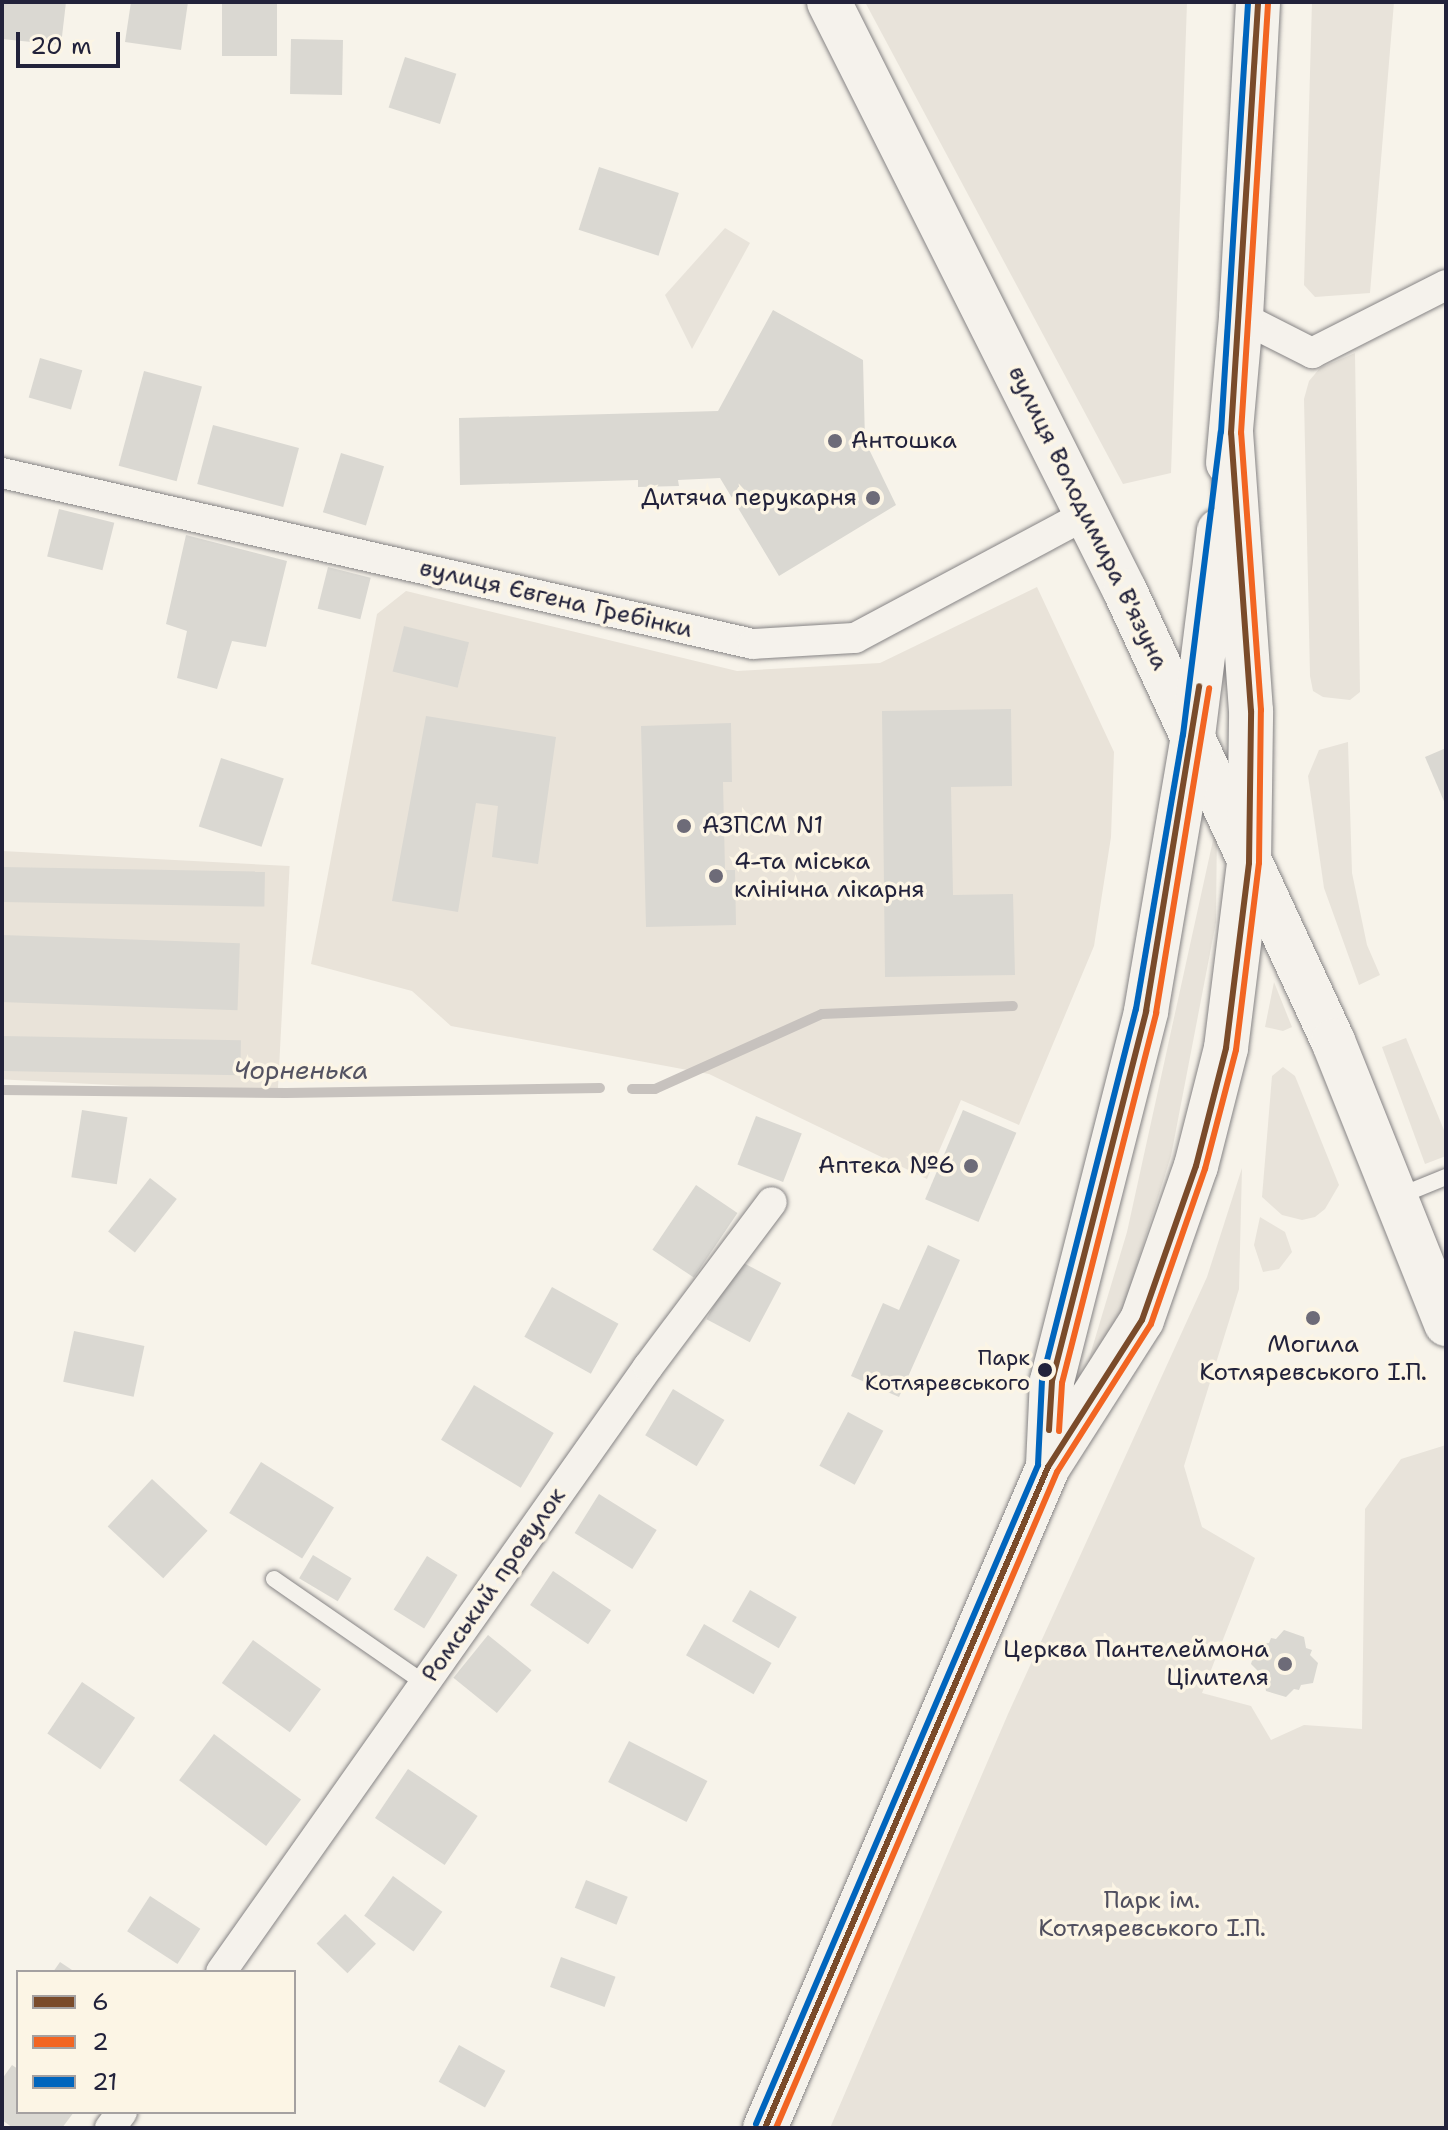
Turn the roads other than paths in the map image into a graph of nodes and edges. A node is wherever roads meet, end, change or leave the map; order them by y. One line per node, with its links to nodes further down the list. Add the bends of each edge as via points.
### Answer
1 (829, 2): 7 (main road, вулиця Володимира В'язуна)
2 (1258, 2): 4 (main road)
3 (1446, 285): 4 (street, via 1312,353)
4 (1241, 317): 5 (main road)
5 (1231, 433): 8 (main road); 9 (main road, via 1251,711)
6 (2, 473): 7 (street, вулиця Євгена Гребінки, via 753,644 855,638)
7 (1087, 514): 8 (main road, вулиця Володимира В'язуна)
8 (1193, 736): 9 (main road, вулиця Володимира В'язуна); 14 (main road, via 1146,1011 1052,1381)
9 (1249, 863): 11 (main road, вулиця Володимира В'язуна, via 1333,1041); 14 (main road, via 1228,1033 1196,1166 1142,1320)
10 (1446, 1177): 11 (lane)
11 (1395, 1197): 13 (main road, вулиця Володимира В'язуна)
12 (772, 1202): 16 (street, Ромський провулок)
13 (1446, 1324)
14 (1048, 1467): 18 (main road)
15 (274, 1579): 16 (lane)
16 (424, 1683): 17 (street, Ромський провулок)
17 (222, 1970)
18 (765, 2128)

